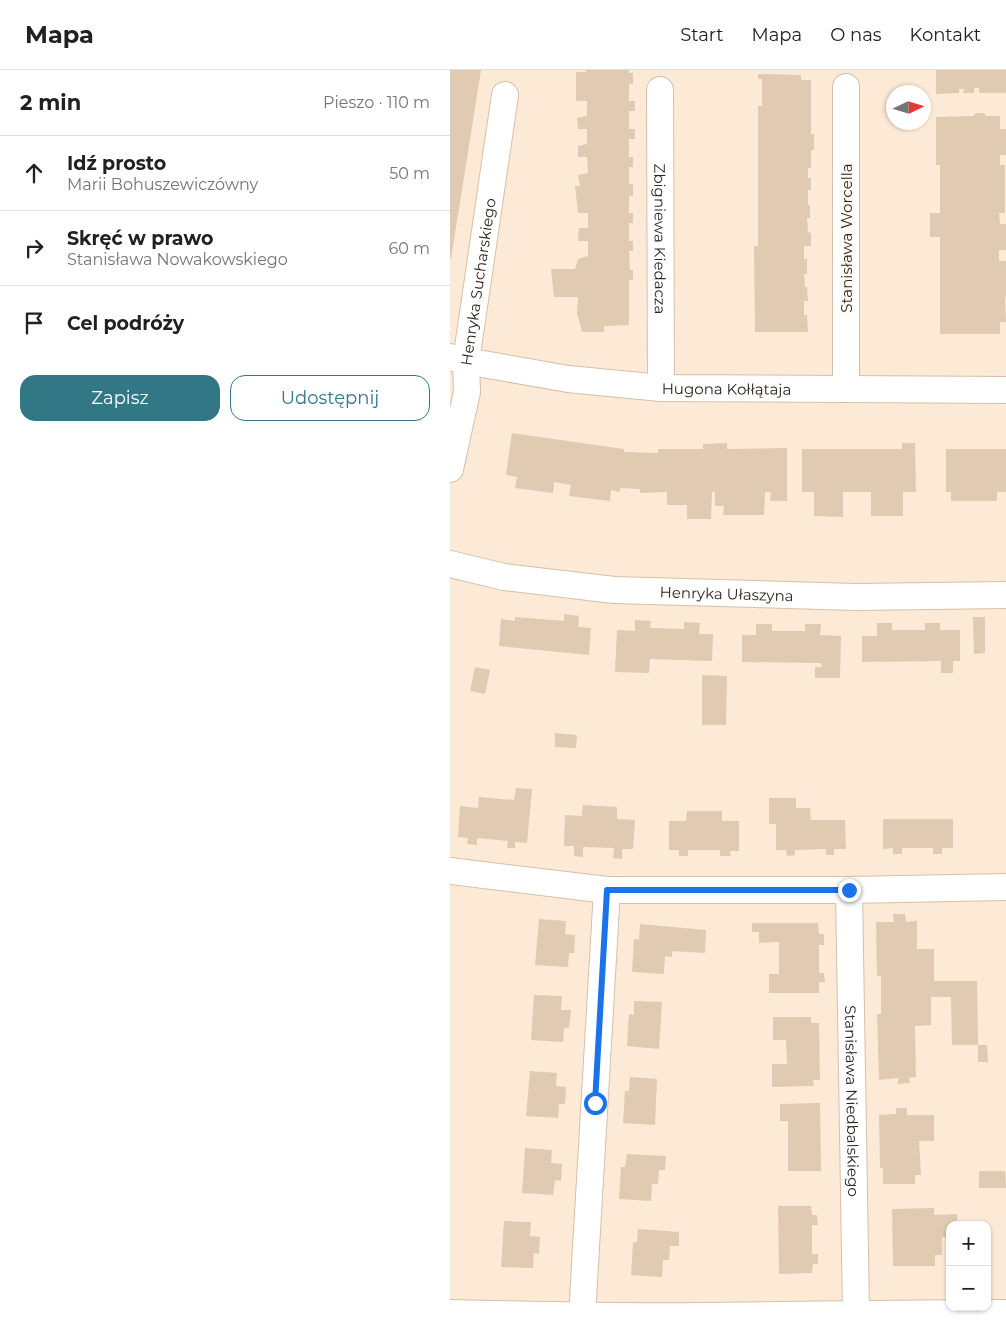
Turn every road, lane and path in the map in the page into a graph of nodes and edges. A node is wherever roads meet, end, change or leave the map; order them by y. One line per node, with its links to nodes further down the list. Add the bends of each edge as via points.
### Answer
1 (846, 87): 6 (street, Stanisława Worcella)
2 (660, 90): 5 (street, Zbigniewa Kiedacza)
3 (505, 95): 4 (street, Henryka Sucharskiego)
4 (458, 359): 5 (street, Hugona Kołłątaja, via 568,379); 8 (street, Henryka Sucharskiego, via 467,392)
5 (661, 388): 6 (street, Hugona Kołłątaja)
6 (846, 388): 7 (street, Hugona Kołłątaja)
7 (1006, 390)
8 (450, 469)
9 (450, 564): 10 (street, Henryka Ułaszyna, via 504,578 614,590 856,597)
10 (1006, 595)
11 (450, 872): 13 (street)
12 (1006, 887): 14 (street)
13 (607, 890): 14 (street); 18 (street)
14 (849, 890): 15 (street, Stanisława Niedbalskiego)
15 (856, 1313): 16 (street); 18 (street)
16 (1006, 1313)
17 (450, 1314): 18 (street)
18 (582, 1316)

